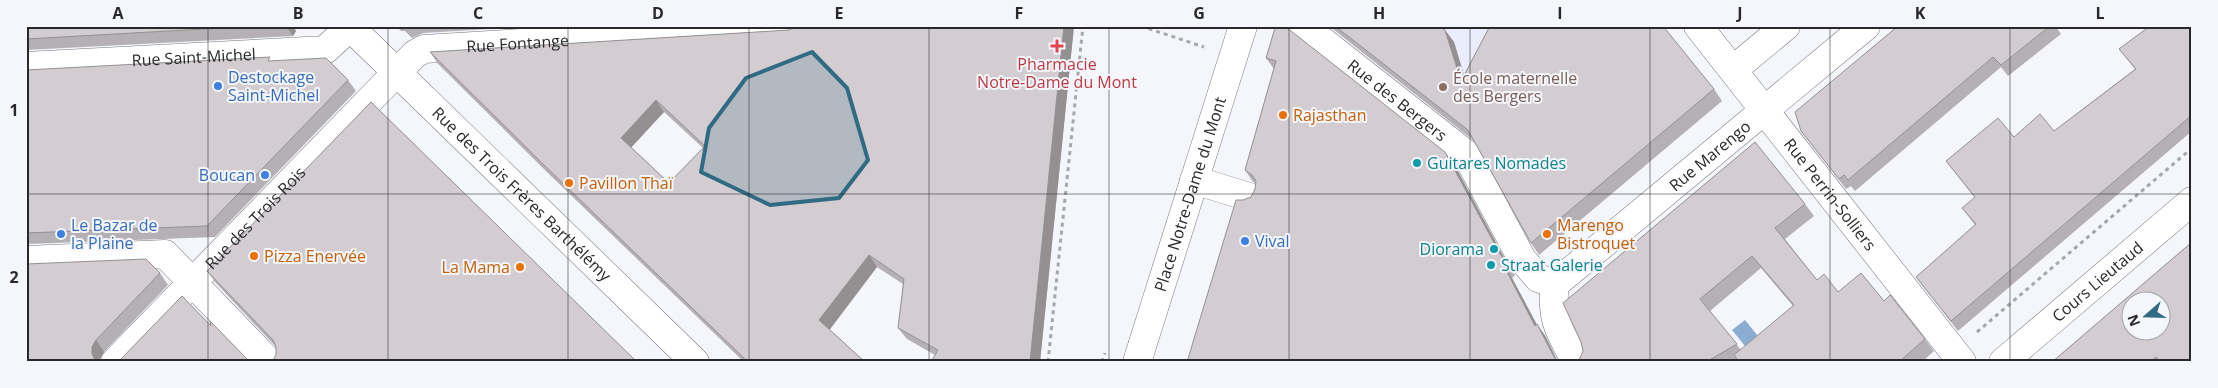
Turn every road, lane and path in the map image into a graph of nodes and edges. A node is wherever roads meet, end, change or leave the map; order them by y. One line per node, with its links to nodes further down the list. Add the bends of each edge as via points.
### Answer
1 (789, 26): 2 (street, Rue Fontange); 14 (street, Rue Fontange, via 424,50 415,54)
2 (796, 26)
3 (1083, 26): 27 (path)
4 (1141, 26): 11 (path)
5 (1243, 26): 17 (street, Place Notre-Dame du Mont)
6 (1303, 26): 22 (street, Rue des Bergers, via 1466,154 1522,259 1538,278)
7 (1698, 26): 13 (street, Rue Perrin-Solliers)
8 (1786, 26): 13 (street)
9 (1866, 26): 15 (street, Rue Marengo)
10 (350, 27): 12 (street, Rue Saint-Michel, via 325,50); 14 (street, Rue des Trois Frères Barthélémy)
11 (1204, 47)
12 (26, 66)
13 (1734, 69): 15 (street, Rue Perrin-Solliers)
14 (396, 73): 21 (street, Rue des Trois Rois); 26 (street, Rue des Trois Frères Barthélémy)
15 (1764, 112): 22 (street, Rue Marengo); 23 (street, Rue Perrin-Solliers)
16 (2192, 148): 23 (path)
17 (1194, 180): 18 (street); 28 (street, Place Notre-Dame du Mont)
18 (1249, 198)
19 (2192, 200): 30 (street, Cours Lieutaud)
20 (26, 260): 21 (street, via 165,254)
21 (192, 282): 24 (street, Rue des Trois Rois); 25 (street)
22 (1554, 284): 29 (street, via 1552,303 1557,326)
23 (1966, 349)
24 (115, 362)
25 (268, 362)
26 (695, 362)
27 (1048, 362)
28 (1137, 362)
29 (1576, 362)
30 (2003, 362)

